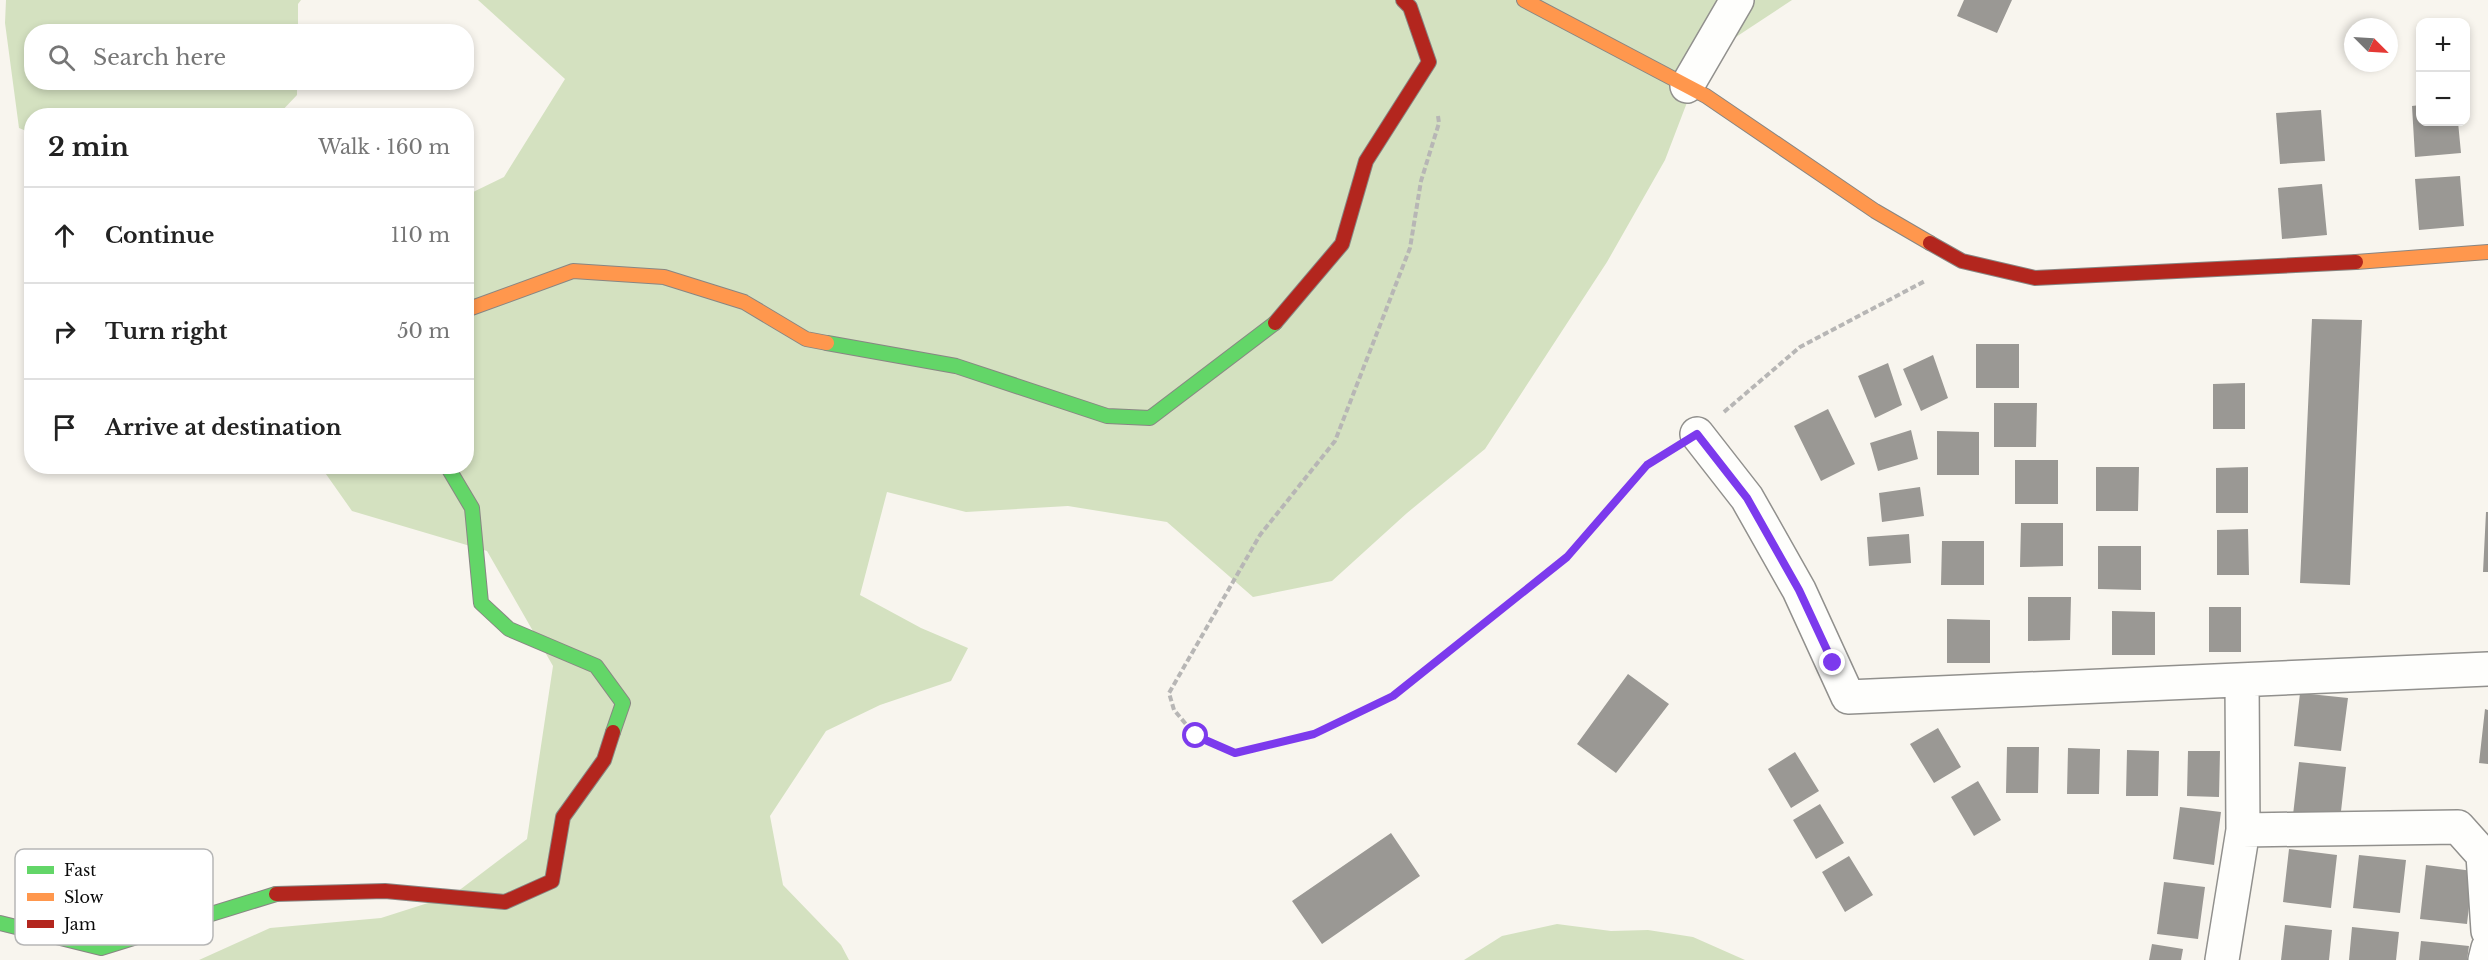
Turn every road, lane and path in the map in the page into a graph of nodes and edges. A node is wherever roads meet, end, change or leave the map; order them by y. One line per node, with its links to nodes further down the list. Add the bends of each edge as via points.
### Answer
1 (1402, 0): 4 (street, via 1410,7)
2 (1524, 0): 5 (street)
3 (1737, 0): 5 (street)
4 (1429, 62): 8 (street, via 1366,161 1342,244 1274,324 1150,418 1107,416 956,366 806,339 744,302 664,277 573,271); 9 (path, via 1439,123 1420,181 1410,248 1335,441 1260,535 1169,693 1174,710 1196,736 1235,753 1314,734 1393,696 1567,557 1647,465)
5 (1687, 86): 7 (street, via 1875,211)
6 (2488, 252): 7 (street, via 2280,267 2035,278)
7 (1962, 261): 9 (path, via 1800,347)
8 (474, 307)
9 (1697, 434): 12 (street, via 1747,498 1799,590 1848,697)
10 (452, 474): 14 (street, via 472,508 481,603 509,629 596,666 624,703 604,760 563,816 552,881 505,902 386,891 281,892)
11 (2488, 669): 12 (street)
12 (2242, 680): 13 (street)
13 (2243, 830): 17 (street, via 2458,827 2483,855); 21 (street)
14 (213, 913)
15 (0, 923): 16 (street)
16 (15, 927)
17 (2488, 931)
18 (89, 945): 19 (street)
19 (111, 945)
20 (2488, 948): 22 (street)
21 (2222, 960)
22 (2485, 960)

